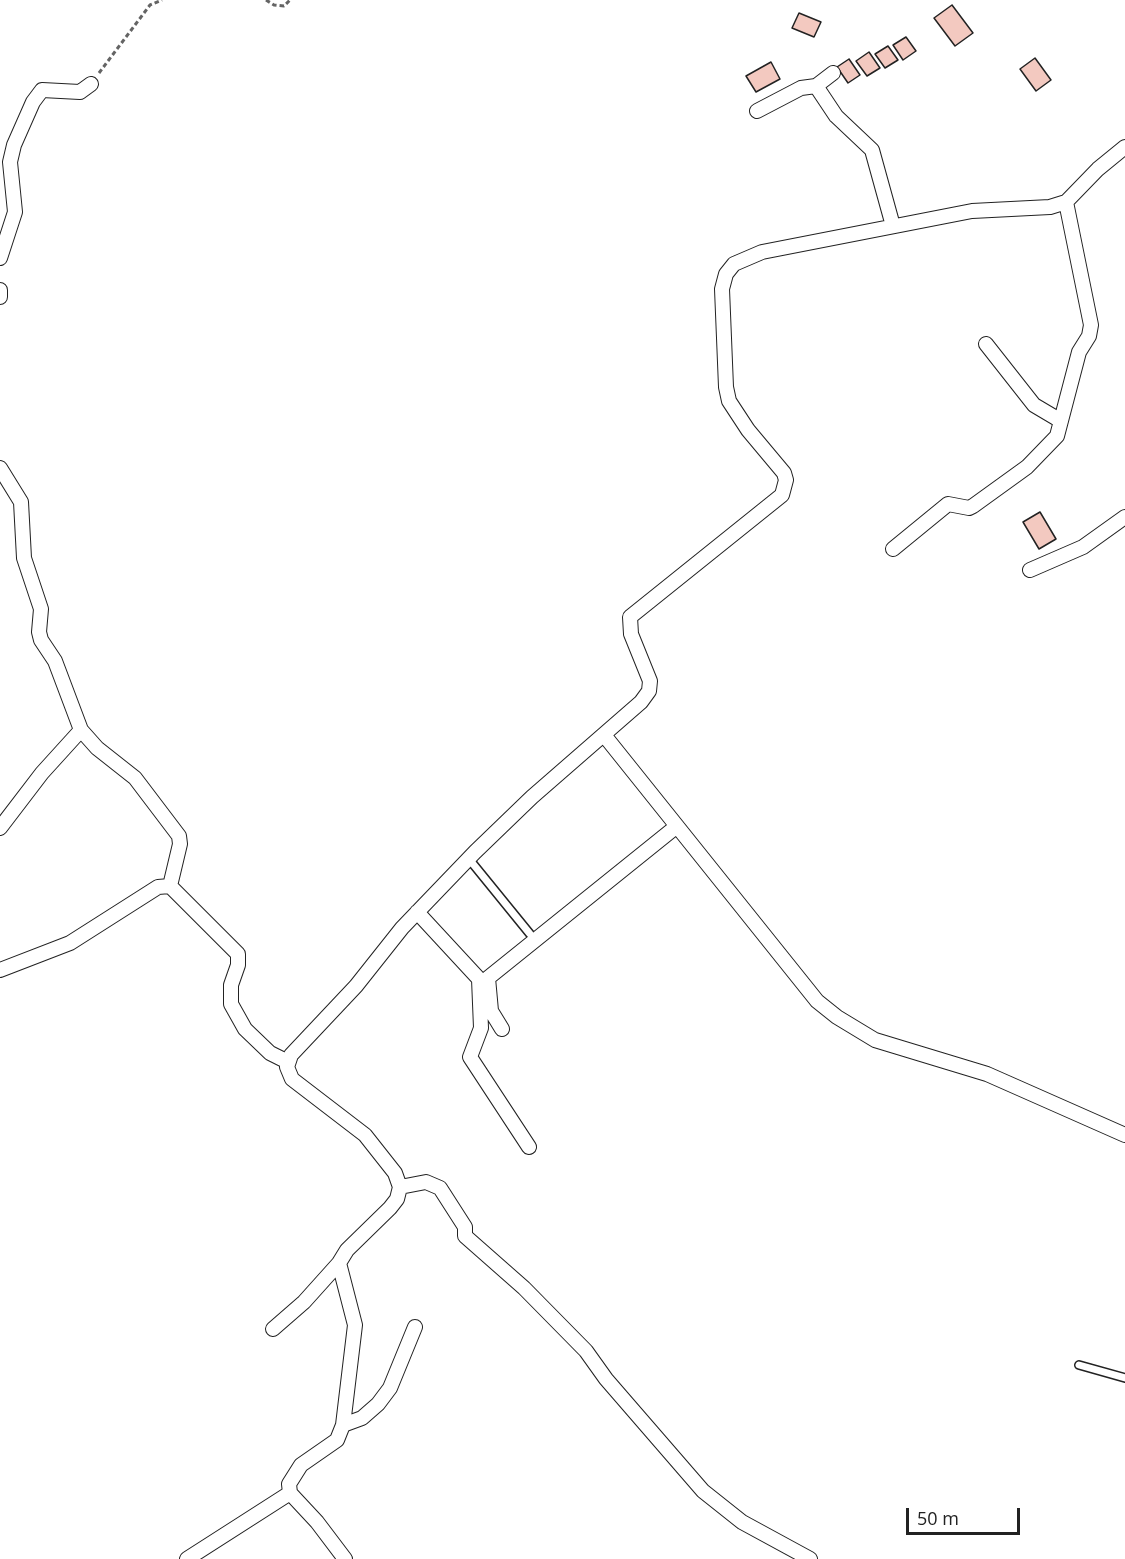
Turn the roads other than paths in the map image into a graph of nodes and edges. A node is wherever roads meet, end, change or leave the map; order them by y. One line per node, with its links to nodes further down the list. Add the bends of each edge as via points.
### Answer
1 (833, 73): 3 (street)
2 (91, 84): 8 (street, via 80,92 42,90 33,102 10,162 15,212)
3 (816, 86): 4 (street, via 801,88); 7 (street, via 845,126 872,150)
4 (757, 111)
5 (1122, 154): 6 (street)
6 (1066, 202): 7 (street, via 1050,207 972,211); 12 (street, via 1091,325 1079,352)
7 (893, 226): 18 (street, via 762,252 734,264 726,274 722,316 729,401 784,473 785,490 741,530 630,617 631,634 648,675 649,691)
8 (0, 258)
9 (0, 290): 10 (street)
10 (0, 297)
11 (986, 344): 12 (street, via 1034,405)
12 (1060, 421): 15 (street, via 1050,446 1027,467 969,508 954,503 944,506)
13 (0, 468): 17 (street, via 21,502 24,558 41,609 41,640 55,660)
14 (1125, 517): 16 (street, via 1083,547)
15 (893, 549)
16 (1030, 570)
17 (81, 730): 20 (street); 22 (street, via 135,778 179,836)
18 (604, 735): 19 (street); 21 (street, via 532,797)
19 (677, 826): 26 (street, via 488,978 491,1011); 28 (street, via 817,1001 837,1017 875,1040 987,1074)
20 (0, 828)
21 (472, 862): 23 (street); 24 (lane)
22 (170, 886): 25 (street, via 158,887 70,943); 27 (street, via 238,954 231,1004 245,1029 270,1053)
23 (417, 912): 27 (street); 29 (street, via 479,979 481,1028 470,1057)
24 (530, 934)
25 (0, 970)
26 (502, 1029)
27 (288, 1062): 30 (street, via 292,1079 365,1136 395,1173)
28 (1125, 1135)
29 (529, 1147)
30 (400, 1187): 31 (street, via 390,1208); 40 (street, via 426,1182 441,1188 465,1227 465,1236 586,1351 703,1491 742,1522)
31 (339, 1263): 33 (street); 36 (street, via 355,1325)
32 (415, 1327): 36 (street, via 390,1388 362,1418)
33 (273, 1329)
34 (1079, 1365): 35 (lane)
35 (1125, 1378)
36 (343, 1425): 37 (street, via 333,1444 297,1469 289,1484)
37 (290, 1493): 38 (street); 39 (street)
38 (187, 1559)
39 (345, 1559)
40 (810, 1559)

